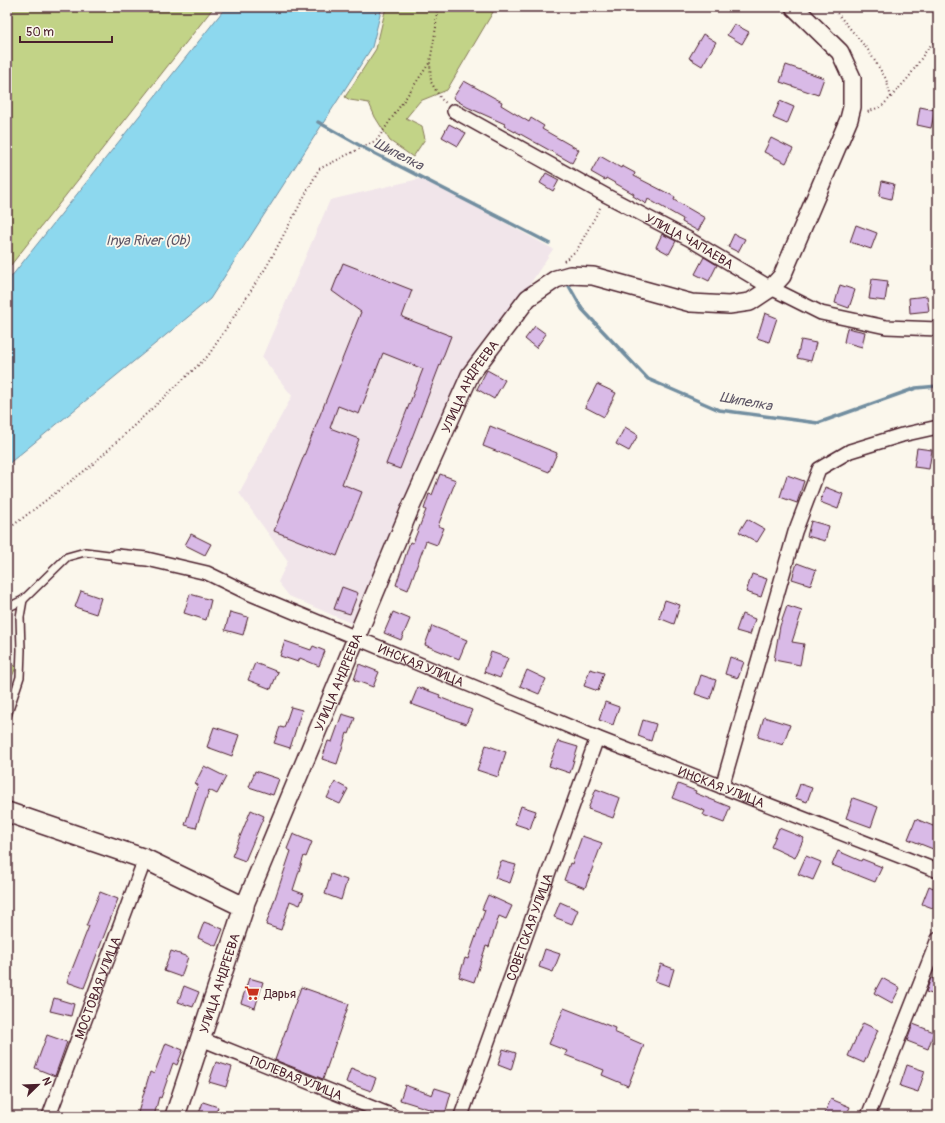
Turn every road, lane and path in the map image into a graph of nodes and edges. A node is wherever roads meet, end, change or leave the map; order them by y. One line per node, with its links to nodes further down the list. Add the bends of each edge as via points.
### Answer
1 (437, 7): 5 (path)
2 (794, 7): 8 (street, via 840,52 852,78 852,106)
3 (832, 7): 6 (path, via 868,50 886,79)
4 (938, 37): 6 (path)
5 (430, 62): 7 (path, via 431,82 441,99); 14 (path, via 377,140 319,169 267,266 208,356 92,465)
6 (891, 97): 8 (path, via 882,106)
7 (454, 111): 9 (street, УЛИЦА ЧАПАЕВА)
8 (849, 119): 11 (street, via 782,276)
9 (607, 196): 10 (path); 11 (street, УЛИЦА ЧАПАЕВА, via 689,239)
10 (577, 250)
11 (771, 288): 12 (street, УЛИЦА ЧАПАЕВА, via 821,313 886,327); 18 (street, УЛИЦА АНДРЕЕВА, via 750,302 729,305 691,303 593,276 570,275 556,279 528,298 470,375)
12 (938, 329)
13 (938, 427): 21 (street, via 850,451 819,469 795,532)
14 (7, 530)
15 (117, 556): 16 (lane, ИНСКАЯ УЛИЦА, via 85,552 67,556); 18 (street, ИНСКАЯ УЛИЦА, via 147,559 207,573 246,592)
16 (23, 600): 17 (lane, ИНСКАЯ УЛИЦА); 19 (lane, via 20,617 20,677)
17 (7, 608)
18 (356, 637): 20 (street, ИНСКАЯ УЛИЦА); 25 (street, УЛИЦА АНДРЕЕВА)
19 (7, 716)
20 (597, 738): 21 (street, ИНСКАЯ УЛИЦА); 31 (street, СОВЕТСКАЯ УЛИЦА)
21 (722, 787): 24 (street, ИНСКАЯ УЛИЦА)
22 (7, 812): 23 (main road)
23 (145, 859): 25 (main road); 28 (street, МОСТОВАЯ УЛИЦА)
24 (938, 871)
25 (244, 906): 27 (main road, УЛИЦА АНДРЕЕВА)
26 (938, 939): 32 (street)
27 (201, 1039): 29 (main road, УЛИЦА АНДРЕЕВА); 30 (street, ПОЛЕВАЯ УЛИЦА)
28 (49, 1116)
29 (175, 1116)
30 (393, 1116)
31 (461, 1116)
32 (868, 1116)

